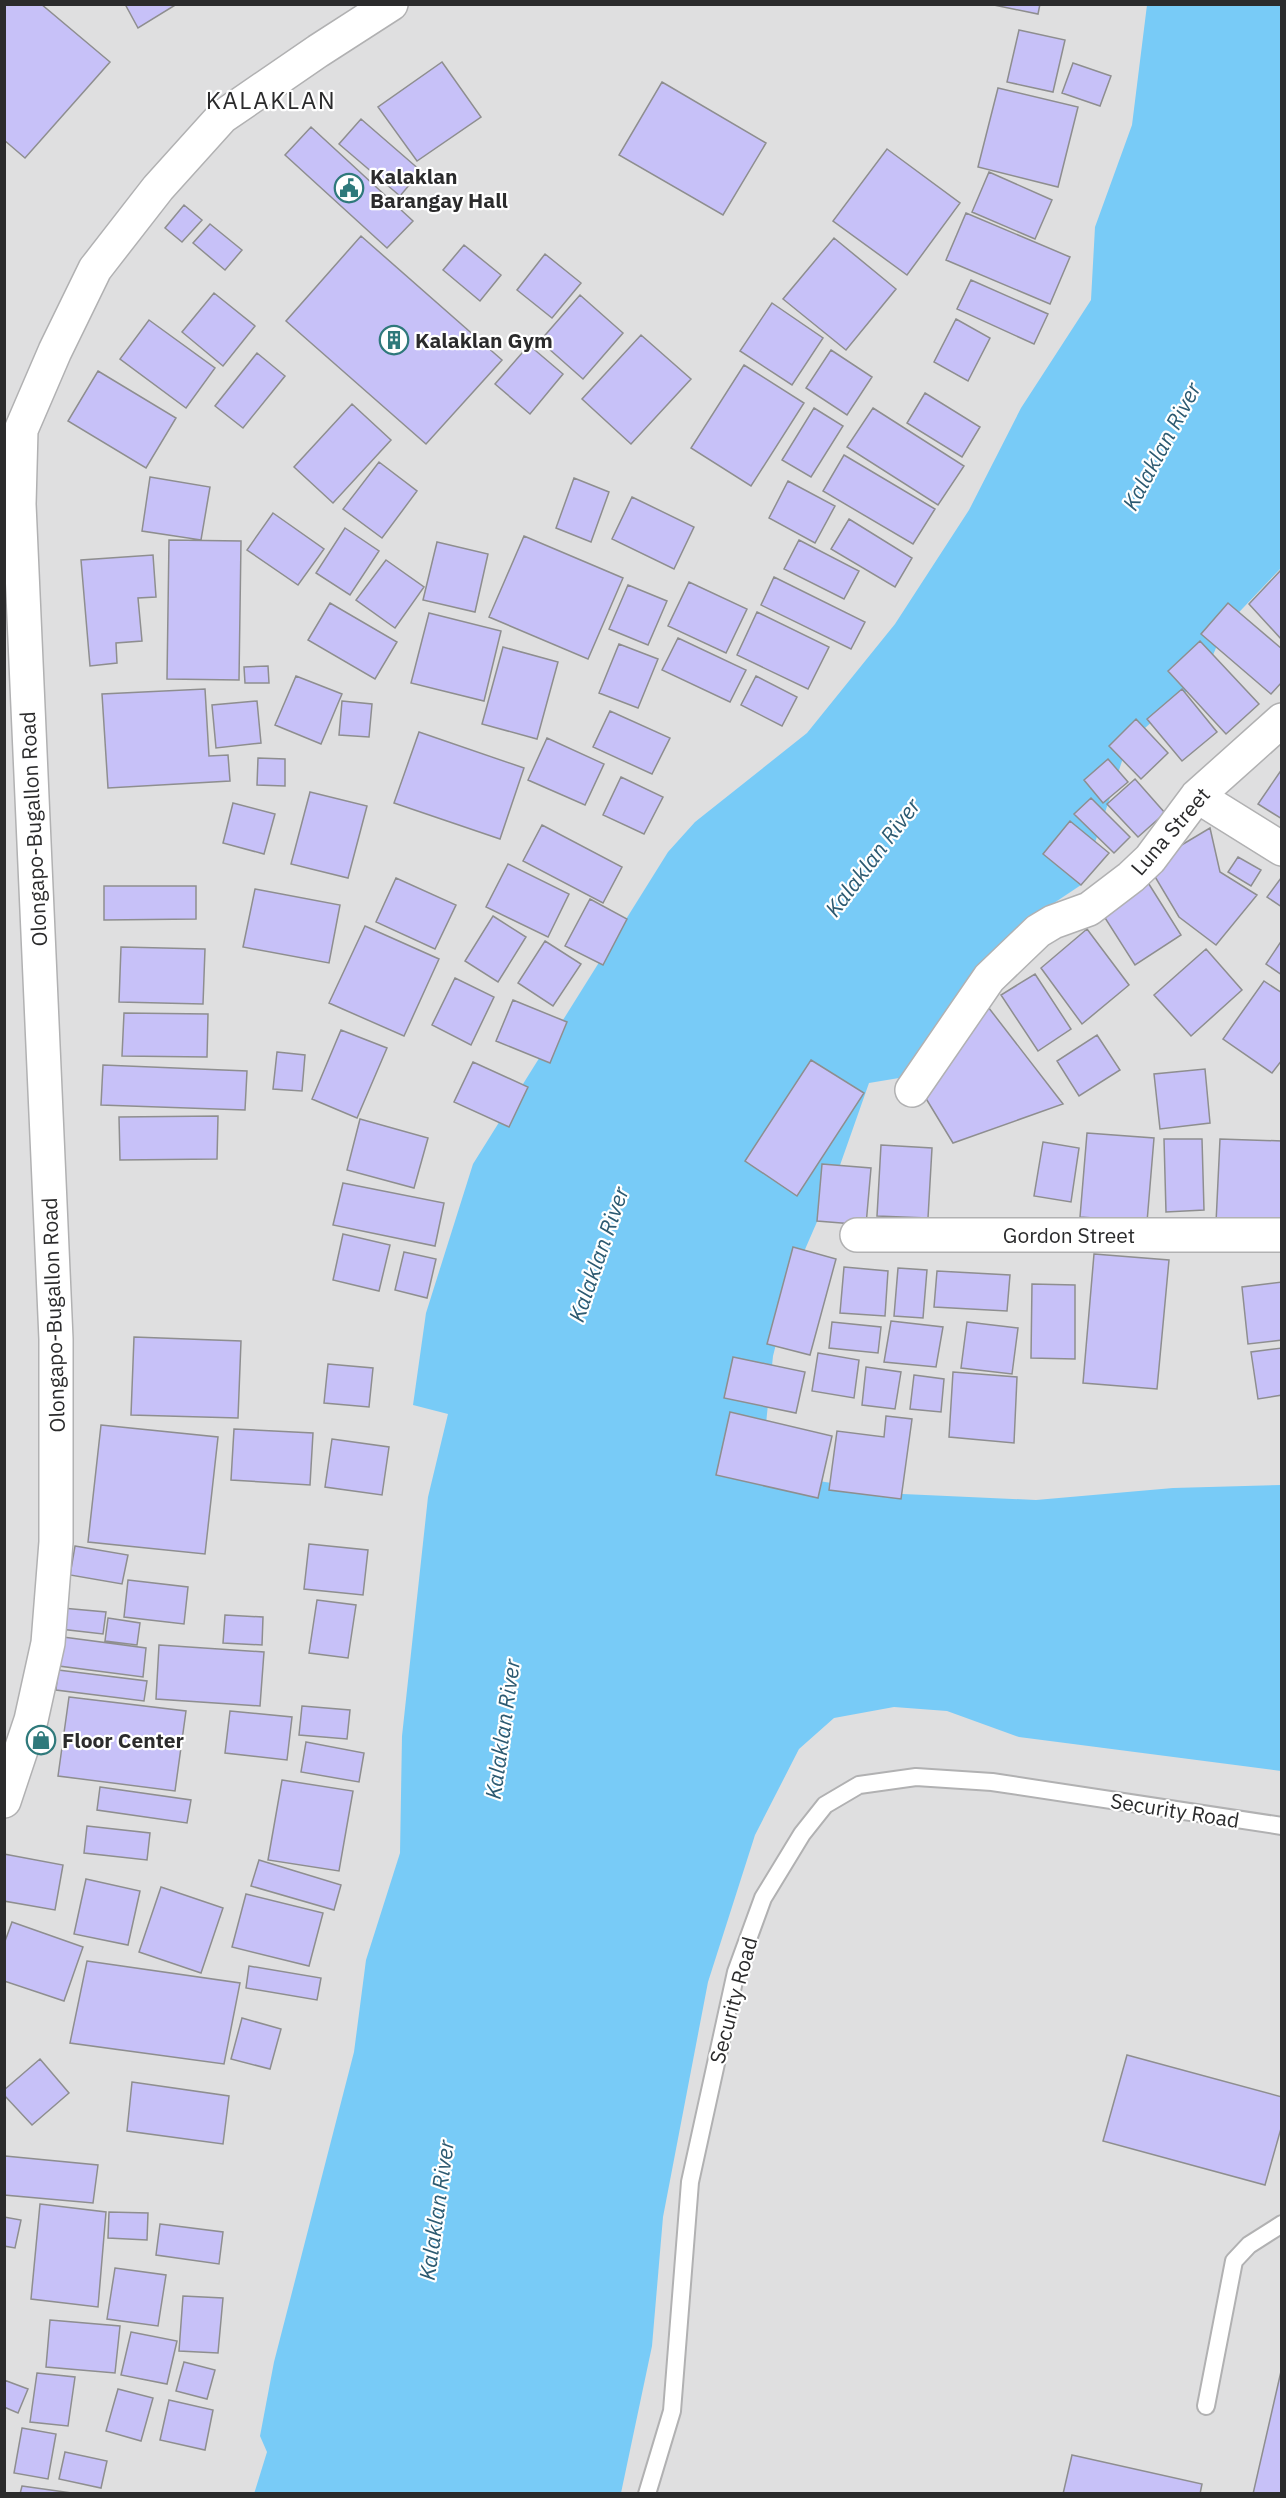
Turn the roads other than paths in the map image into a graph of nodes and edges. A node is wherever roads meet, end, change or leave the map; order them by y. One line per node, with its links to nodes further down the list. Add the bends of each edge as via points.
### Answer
1 (391, 4): 8 (main road, Olongapo-Bugallon Road, via 222,117 158,188 95,269 21,430 19,504 56,1339 57,1542 48,1643 31,1720)
2 (1281, 720): 3 (main road, Luna Street)
3 (1197, 796): 4 (main road); 5 (main road, Luna Street, via 1150,859 1131,877 1089,909 1038,931 989,978)
4 (1281, 849)
5 (912, 1090)
6 (857, 1235): 7 (main road, Gordon Street)
7 (1281, 1235)
8 (4, 1801)
9 (1281, 1826): 12 (lane, Security Road, via 992,1782 916,1777 859,1785 825,1805 802,1834 763,1898 736,1972 690,2182 672,2411)
10 (1281, 2224): 11 (lane, via 1248,2245 1234,2261)
11 (1206, 2406)
12 (647, 2493)

